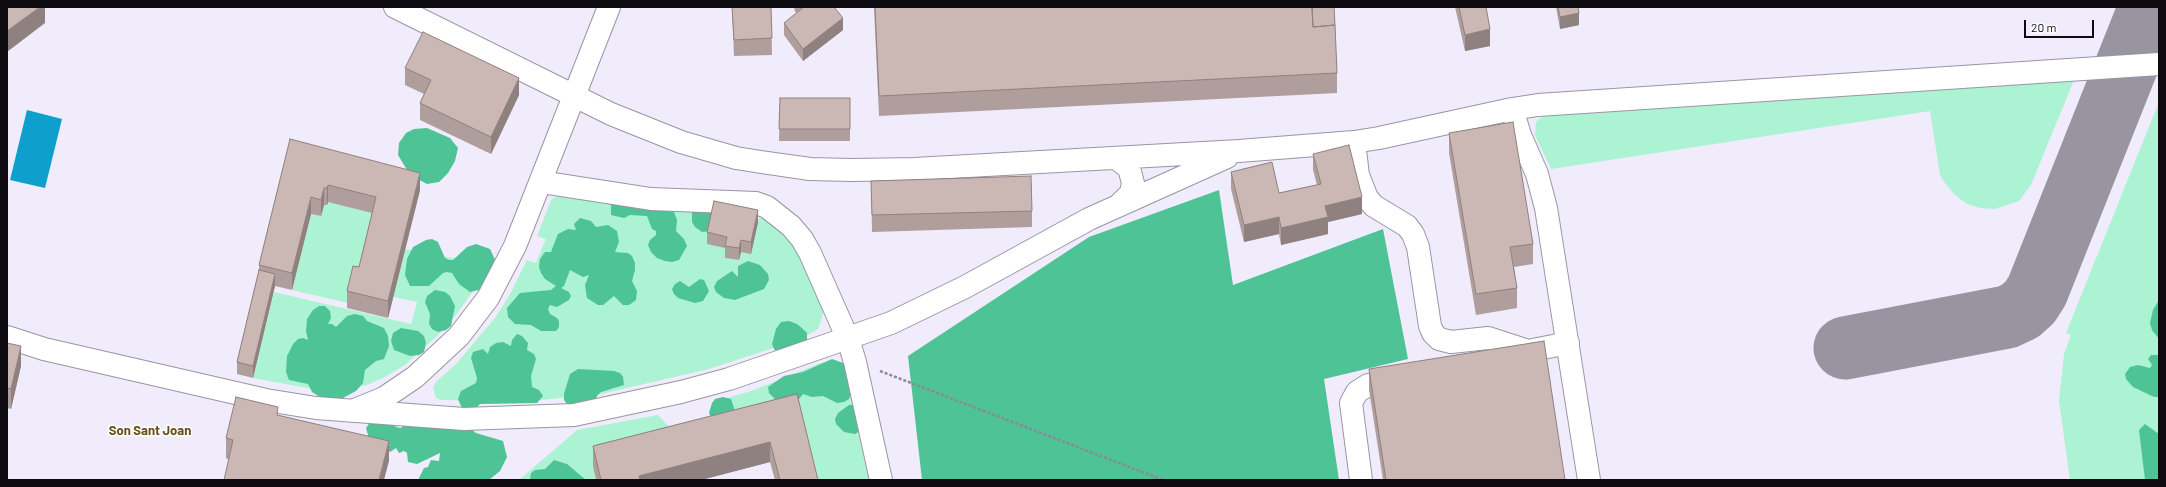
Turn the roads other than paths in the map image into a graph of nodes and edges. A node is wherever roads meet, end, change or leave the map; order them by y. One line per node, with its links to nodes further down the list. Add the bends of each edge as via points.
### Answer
1 (395, 7): 4 (lane)
2 (609, 7): 4 (lane)
3 (2159, 64): 5 (lane, via 1538,105)
4 (574, 96): 8 (lane, via 681,142 736,158 786,166 852,170 914,169); 9 (lane)
5 (1512, 109): 6 (lane); 13 (lane, via 1537,174 1546,208)
6 (1354, 142): 7 (lane); 14 (lane, via 1358,175 1367,198 1374,206 1407,226 1414,234 1433,333 1445,342 1488,338)
7 (1239, 151): 8 (lane); 10 (lane)
8 (1116, 158): 10 (lane, via 1129,168 1133,183 1131,193)
9 (541, 182): 12 (lane, via 635,197 749,202 767,207 791,226 802,239); 17 (lane, via 502,275 471,322 440,356 415,377 384,398)
10 (1119, 205): 12 (lane, via 965,287 891,323)
11 (7, 337): 17 (lane, via 44,349 266,400)
12 (848, 339): 17 (lane, via 729,379 574,415 464,419); 18 (lane)
13 (1568, 343): 14 (lane); 20 (lane)
14 (1528, 351): 15 (lane)
15 (1503, 362)
16 (1421, 377): 19 (lane, via 1368,385 1354,397 1350,409)
17 (349, 412)
18 (881, 480)
19 (1361, 480)
20 (1589, 480)

